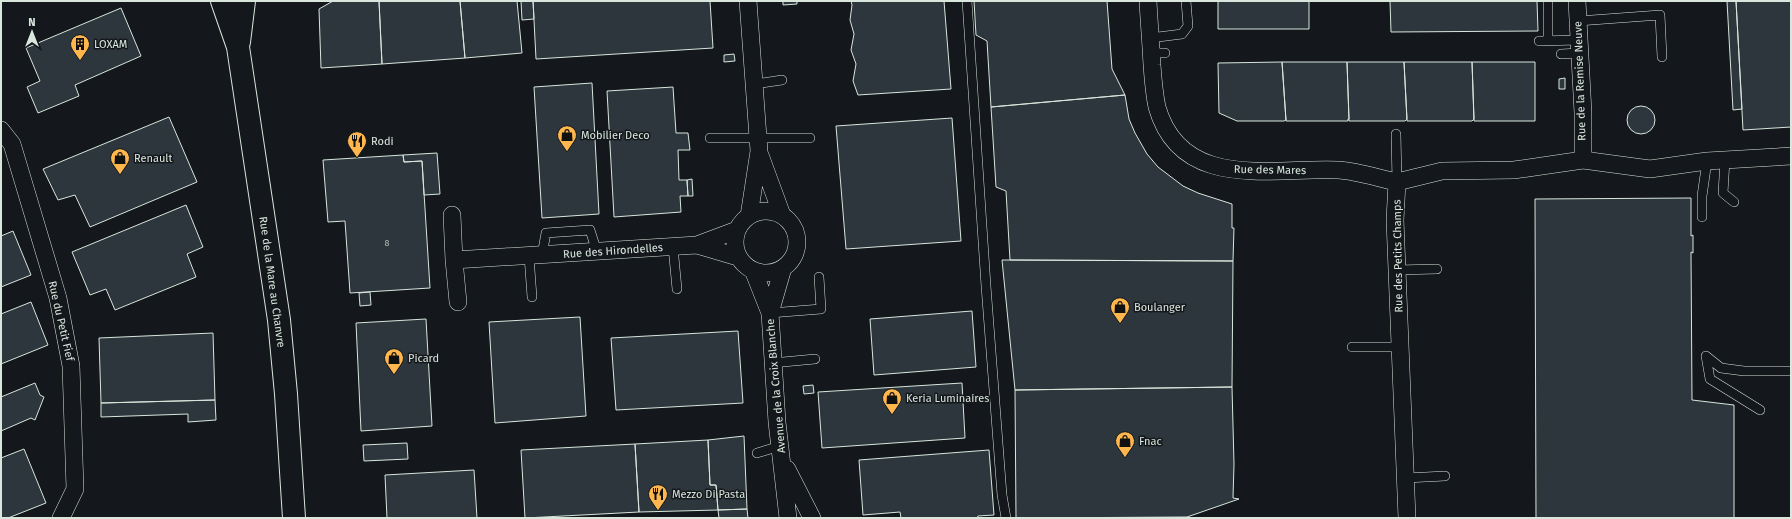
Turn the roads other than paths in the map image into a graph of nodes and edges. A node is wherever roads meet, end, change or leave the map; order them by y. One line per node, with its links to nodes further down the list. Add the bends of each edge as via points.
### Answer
1 (222, 1): 12 (street, Rue de la Mare au Chanvre)
2 (244, 1): 12 (street, Rue de la Mare au Chanvre)
3 (748, 1): 18 (street)
4 (968, 1): 63 (lane, via 986,286 1002,495)
5 (1148, 1): 14 (street, Rue des Mares)
6 (1186, 1): 14 (lane, via 1188,26 1182,34)
7 (1548, 1): 10 (lane)
8 (1578, 1): 9 (street, Rue de la Remise Neuve)
9 (1578, 21): 13 (street, Rue de la Remise Neuve); 16 (lane, via 1660,15)
10 (1548, 40): 11 (lane); 13 (lane)
11 (1539, 41)
12 (238, 47): 60 (street, Rue de la Mare au Chanvre, via 278,320 288,416)
13 (1580, 47): 15 (lane); 25 (street, Rue de la Remise Neuve)
14 (1155, 48): 28 (street, Rue des Mares, via 1148,88 1172,137 1200,160 1216,167 1236,171 1339,170)
15 (1561, 54)
16 (1662, 57)
17 (782, 80): 18 (lane)
18 (755, 84): 23 (street)
19 (1, 130): 59 (street, Rue du Petit Fief, via 12,144 58,298 71,366 75,489)
20 (1396, 134): 28 (lane)
21 (710, 138): 23 (lane)
22 (810, 138): 23 (lane)
23 (758, 144): 31 (street); 32 (street)
24 (1791, 156): 27 (street)
25 (1583, 160): 26 (street, via 1650,169); 28 (street, via 1514,170 1442,170)
26 (1707, 160): 27 (street); 33 (lane)
27 (1725, 160): 29 (lane, via 1723,193)
28 (1397, 182): 43 (street, Rue des Petits Champs)
29 (1734, 202)
30 (452, 215): 39 (street)
31 (782, 215): 32 (street, via 771,211 759,211); 40 (street, via 791,223 796,235 792,259)
32 (749, 216): 34 (street)
33 (1702, 217)
34 (737, 230): 35 (street, Rue des Hirondelles); 38 (street, via 735,243)
35 (697, 245): 36 (street, Rue des Hirondelles); 38 (street, Rue des Hirondelles)
36 (674, 247): 37 (street, Rue des Hirondelles); 45 (lane)
37 (536, 256): 39 (street, Rue des Hirondelles); 46 (lane)
38 (738, 257): 42 (street)
39 (454, 260): 47 (street)
40 (783, 268): 42 (street, via 763,273); 48 (street, Avenue de la Croix Blanche)
41 (1437, 269): 43 (lane)
42 (753, 270): 48 (street, Avenue de la Croix Blanche)
43 (1397, 270): 50 (street, Rue des Petits Champs)
44 (819, 277): 48 (lane, via 821,309)
45 (677, 289)
46 (532, 297)
47 (458, 302)
48 (770, 313): 52 (street, Avenue de la Croix Blanche)
49 (1352, 347): 50 (lane)
50 (1400, 347): 58 (street, Rue des Petits Champs)
51 (815, 359): 52 (lane)
52 (772, 363): 56 (street, Avenue de la Croix Blanche)
53 (1791, 372): 54 (lane, via 1721,368 1706,356 1710,379)
54 (1760, 410)
55 (757, 453): 56 (lane)
56 (781, 453): 61 (street, Avenue de la Croix Blanche); 62 (street, Avenue de la Croix Blanche)
57 (1445, 476): 58 (lane)
58 (1406, 478): 64 (street, Rue des Petits Champs)
59 (61, 518)
60 (294, 518)
61 (788, 518)
62 (812, 518)
63 (1006, 518)
64 (1407, 518)

